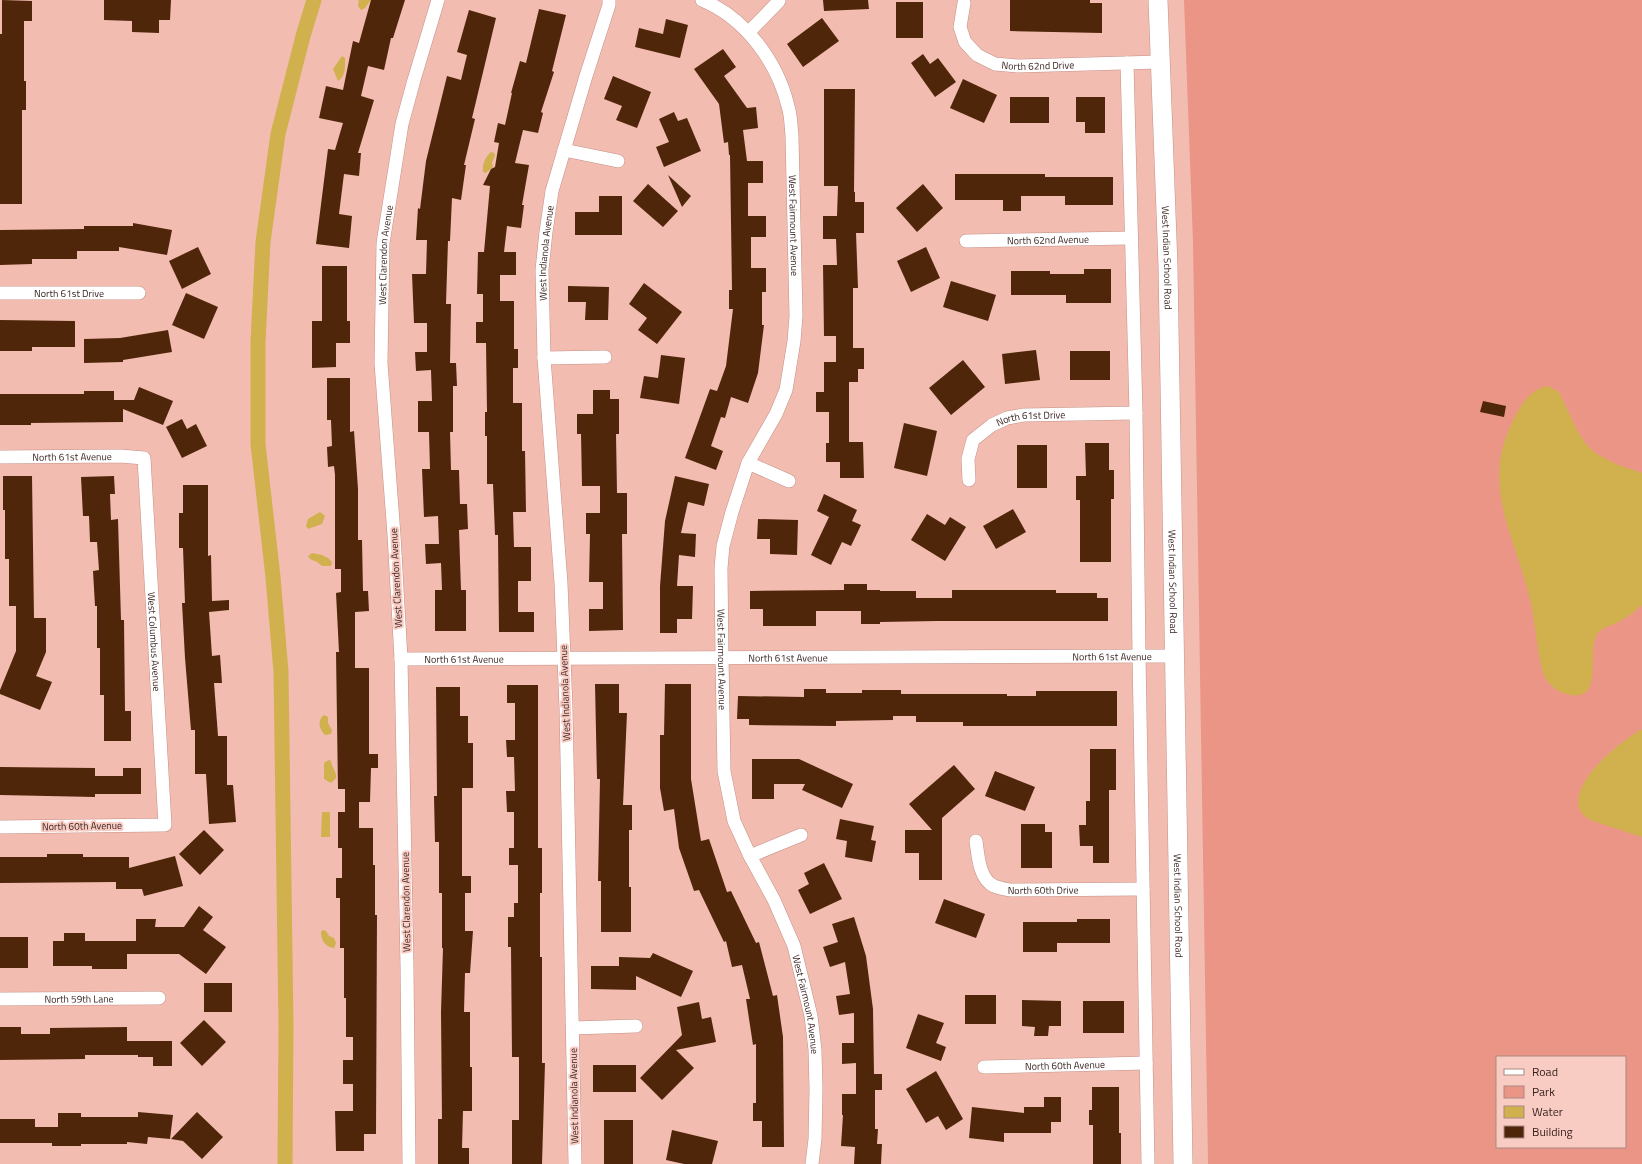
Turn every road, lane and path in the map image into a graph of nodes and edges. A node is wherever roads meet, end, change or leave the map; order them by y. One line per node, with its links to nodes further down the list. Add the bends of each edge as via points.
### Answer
1 (438, 0): 28 (street, West Clarendon Avenue, via 402,124 383,243 382,363)
2 (609, 0): 10 (street, West Indianola Avenue)
3 (702, 0): 7 (street, via 728,14)
4 (1158, 0): 8 (main road, West Indian School Road)
5 (779, 1): 7 (street)
6 (964, 3): 9 (street, North 62nd Drive, via 960,27 965,42 977,55 995,64 1018,66)
7 (749, 32): 21 (street, West Fairmount Avenue, via 770,62 789,107 792,136 796,316 786,390 776,414)
8 (1159, 62): 9 (street, North 62nd Drive); 25 (main road, West Indian School Road, via 1168,266)
9 (1127, 63): 12 (street)
10 (564, 150): 11 (street); 17 (street, West Indianola Avenue, via 552,191 542,270)
11 (618, 161)
12 (1130, 238): 13 (street, North 62nd Avenue); 18 (street)
13 (966, 241)
14 (0, 293): 15 (street, North 61st Drive)
15 (139, 293)
16 (605, 357): 17 (street)
17 (544, 358): 26 (street, West Indianola Avenue, via 561,582)
18 (1136, 413): 22 (street, North 61st Drive, via 1024,415 1007,418 992,425 973,440 968,458); 24 (street)
19 (0, 457): 20 (street, North 61st Avenue)
20 (144, 458): 29 (street, West Columbus Avenue)
21 (748, 463): 23 (street); 27 (street, West Fairmount Avenue, via 723,546)
22 (969, 480)
23 (789, 481)
24 (1139, 656): 25 (street, North 61st Avenue); 27 (street, North 61st Avenue); 34 (street)
25 (1175, 656): 45 (main road, West Indian School Road)
26 (564, 657): 27 (street, North 61st Avenue); 28 (street, North 61st Avenue); 38 (street, West Indianola Avenue)
27 (722, 657): 33 (street, West Fairmount Avenue, via 724,771 734,821)
28 (401, 659): 41 (street, West Clarendon Avenue)
29 (165, 825): 30 (street, North 60th Avenue)
30 (0, 826)
31 (801, 835): 33 (street)
32 (976, 840): 34 (street, North 60th Drive, via 984,877 993,885 1004,889)
33 (750, 856): 43 (street, West Fairmount Avenue, via 774,900 794,946 811,1016 816,1089)
34 (1143, 889): 39 (street)
35 (159, 998): 36 (street, North 59th Lane)
36 (0, 999)
37 (636, 1026): 38 (street)
38 (573, 1028): 42 (street, West Indianola Avenue)
39 (1146, 1063): 40 (street, North 60th Avenue); 44 (street)
40 (984, 1068)
41 (409, 1164)
42 (575, 1164)
43 (812, 1164)
44 (1148, 1164)
45 (1183, 1164)

